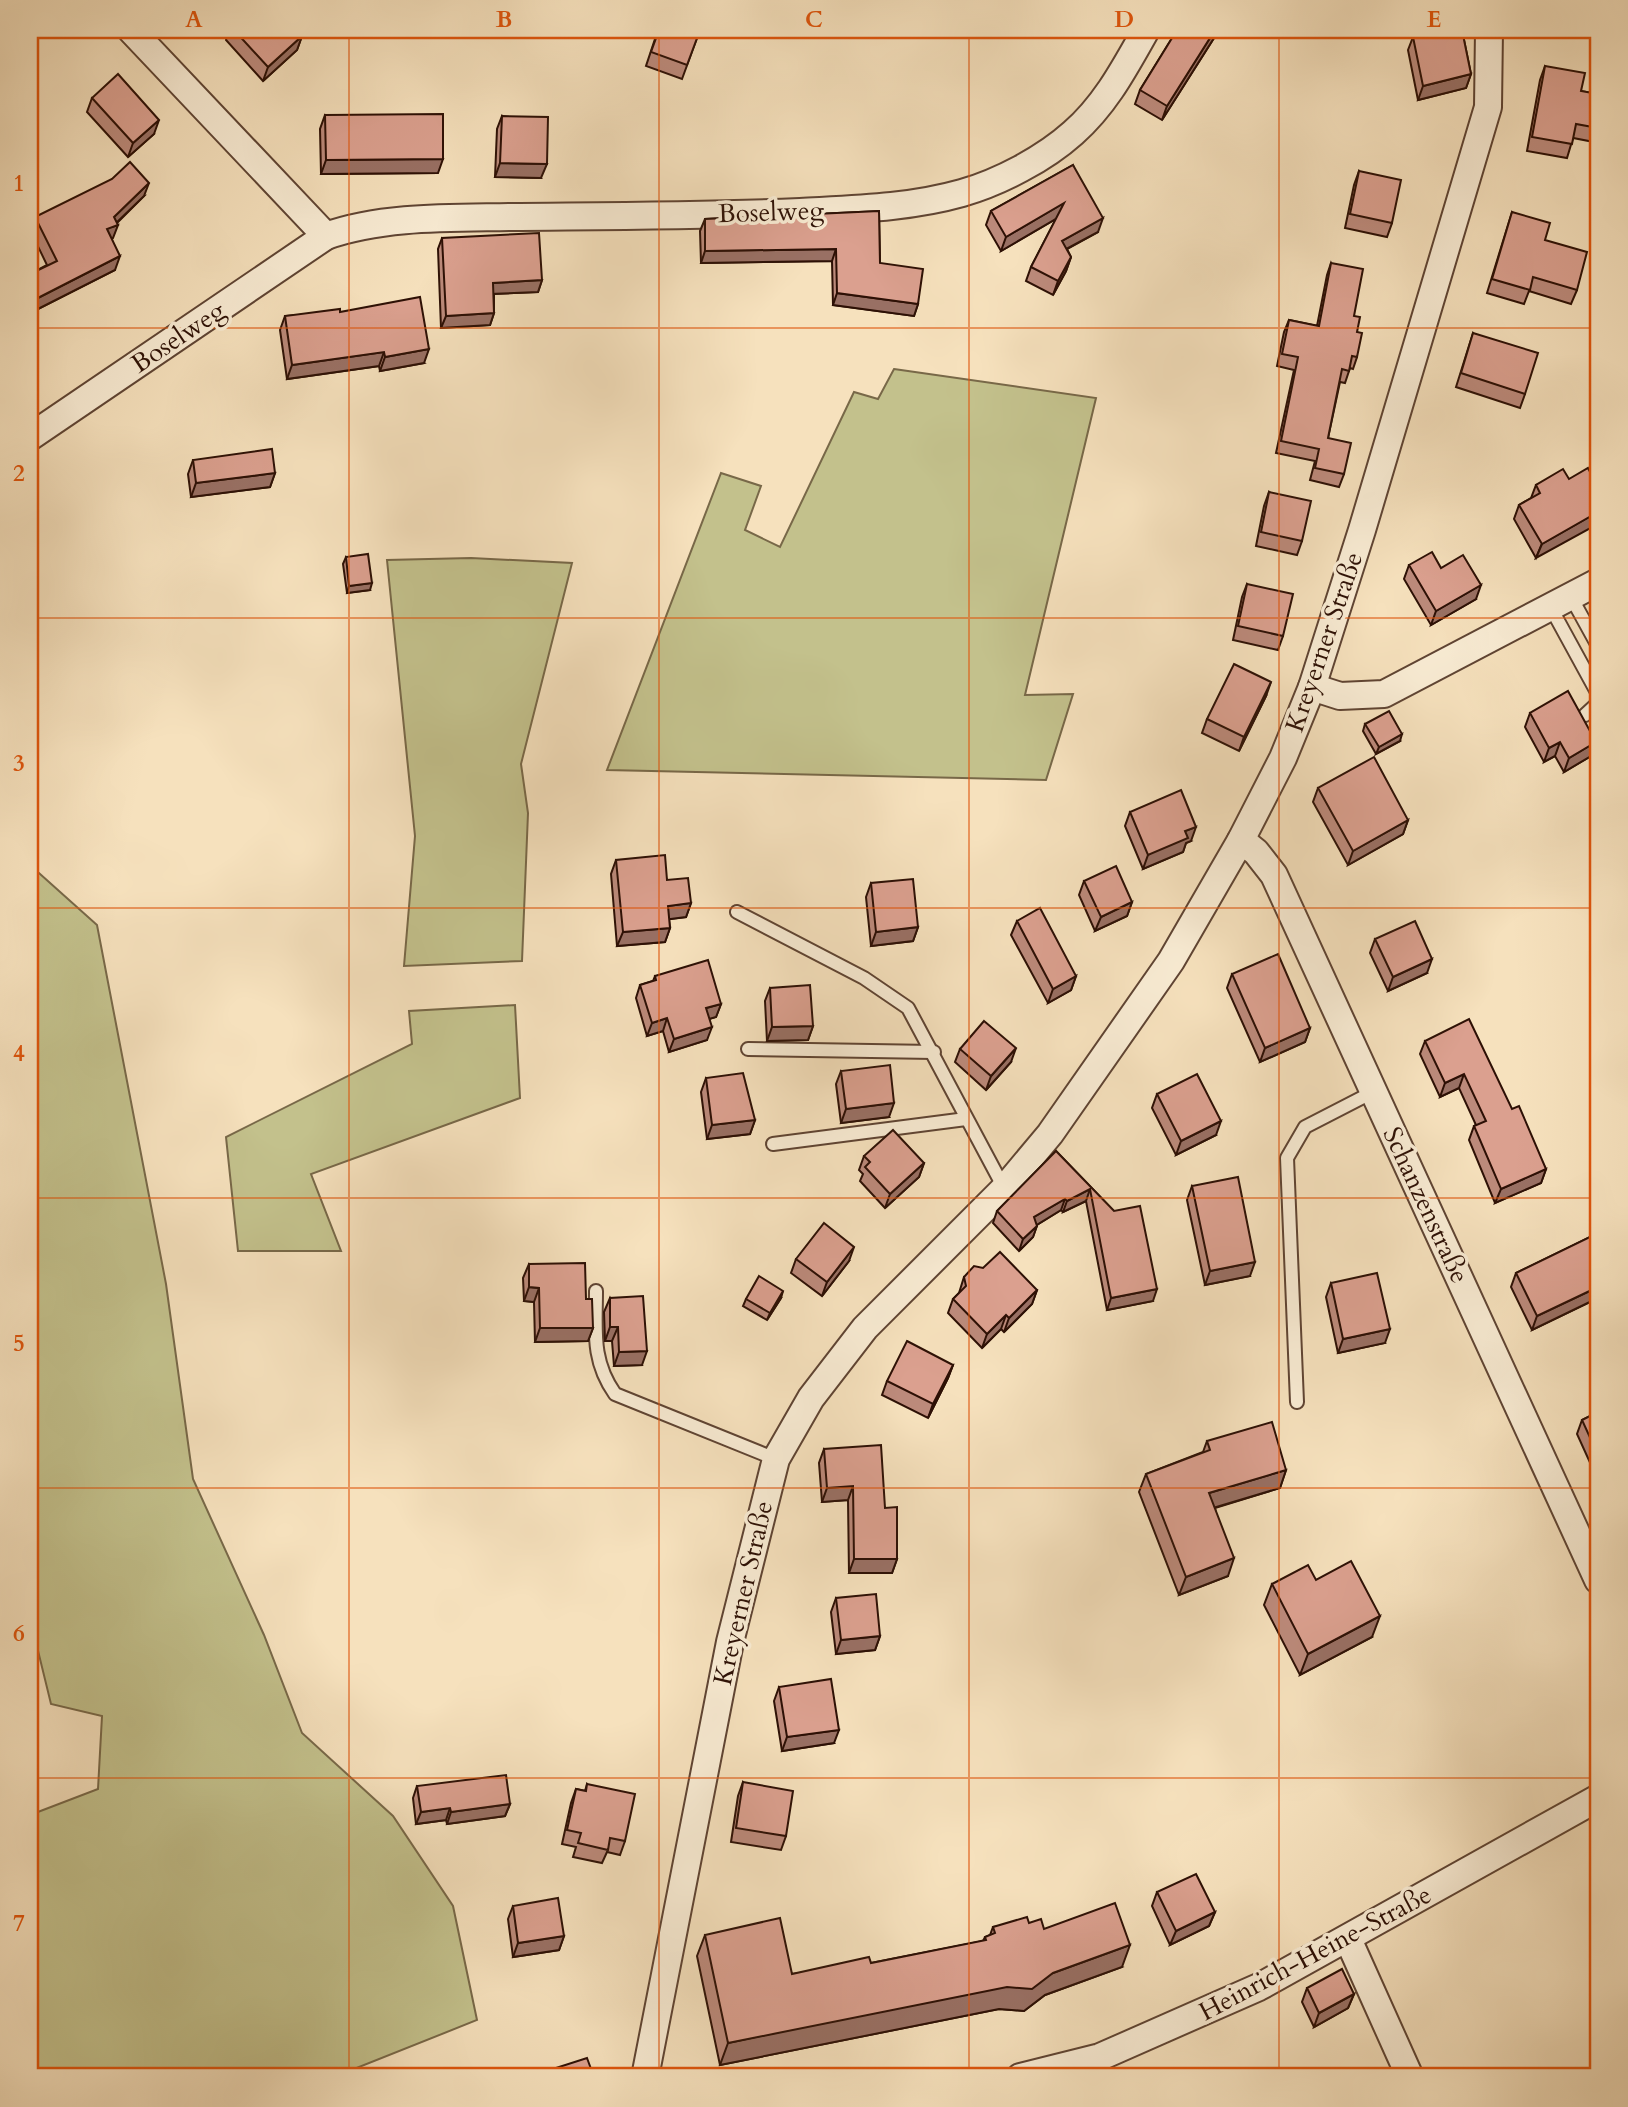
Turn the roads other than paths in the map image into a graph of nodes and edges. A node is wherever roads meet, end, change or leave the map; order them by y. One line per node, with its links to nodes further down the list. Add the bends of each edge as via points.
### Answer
1 (131, 30): 4 (street)
2 (1146, 30): 4 (street, Boselweg, via 1111,91 1073,133 1031,161 965,192 898,207 464,218 380,225)
3 (1489, 30): 9 (street, Kreyerner Straße, via 1488,107)
4 (326, 236): 5 (street, Boselweg)
5 (30, 437)
6 (1598, 582): 7 (street)
7 (1561, 602): 8 (lane); 9 (street, via 1384,694 1340,696); 10 (lane)
8 (1598, 646)
9 (1312, 687): 13 (street, Kreyerner Straße, via 1283,758)
10 (1598, 694)
11 (1598, 703): 12 (lane)
12 (1585, 715)
13 (1241, 840): 17 (street, Schanzenstraße, via 1274,875); 20 (street, Kreyerner Straße, via 1171,961 1050,1134)
14 (737, 912): 16 (lane, via 889,993 908,1008)
15 (748, 1049): 16 (lane)
16 (934, 1052): 18 (lane)
17 (1373, 1092): 22 (lane, via 1305,1127 1287,1158); 24 (street, Schanzenstraße)
18 (966, 1119): 19 (lane); 20 (lane)
19 (773, 1144)
20 (1004, 1189): 23 (street, Kreyerner Straße, via 864,1328 811,1398)
21 (596, 1291): 23 (lane, via 601,1375 615,1394)
22 (1297, 1402)
23 (776, 1459): 27 (street, Kreyerner Straße, via 730,1642)
24 (1598, 1580)
25 (1598, 1798): 26 (street, Heinrich-Heine-Straße)
26 (1349, 1939): 28 (street, Heinrich-Heine-Straße, via 1149,2038 1100,2057); 29 (street)
27 (645, 2077)
28 (1020, 2077)
29 (1410, 2077)

